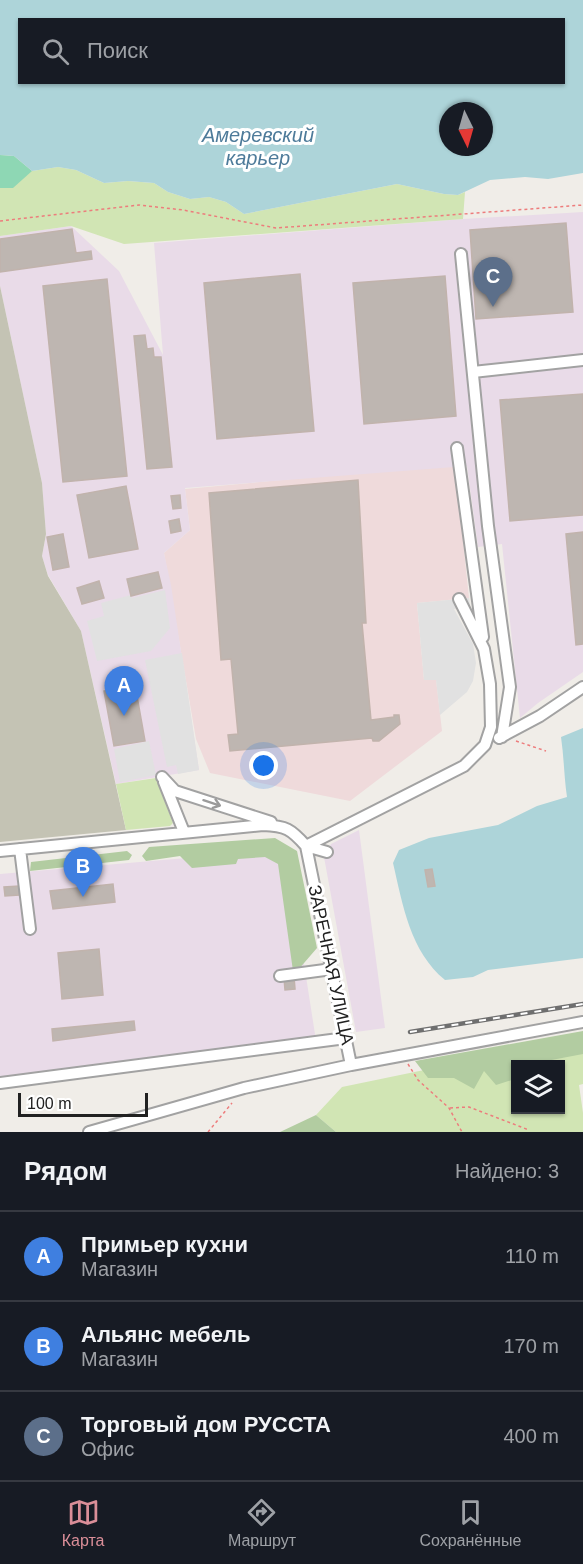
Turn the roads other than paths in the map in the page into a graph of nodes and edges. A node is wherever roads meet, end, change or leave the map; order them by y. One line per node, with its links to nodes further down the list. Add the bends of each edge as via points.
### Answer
1 (461, 254): 3 (street)
2 (583, 360): 3 (street)
3 (473, 372): 8 (street, via 488,526 510,687)
4 (457, 448): 6 (street)
5 (459, 599): 6 (street)
6 (484, 649): 9 (street, via 491,727)
7 (583, 687): 8 (street)
8 (502, 737): 9 (street)
9 (485, 745): 12 (street, via 464,766)
10 (281, 826): 11 (street); 11 (street, one-way to 10, via 162,777 175,791); 12 (street, via 294,832)
11 (184, 832): 13 (street)
12 (306, 846): 15 (street); 18 (street, ЗАРЕЧНАЯ УЛИЦА)
13 (20, 849): 14 (street); 16 (street)
14 (0, 851)
15 (327, 852)
16 (30, 929)
17 (342, 955): 18 (street)
18 (331, 968): 19 (street); 20 (street); 22 (street, ЗАРЕЧНАЯ УЛИЦА)
19 (345, 974)
20 (280, 976)
21 (583, 1022): 23 (street, ЗАРЕЧНАЯ УЛИЦА)
22 (346, 1038): 23 (street, ЗАРЕЧНАЯ УЛИЦА); 24 (street)
23 (351, 1065): 25 (street, via 244,1088)
24 (0, 1083)
25 (90, 1132)

